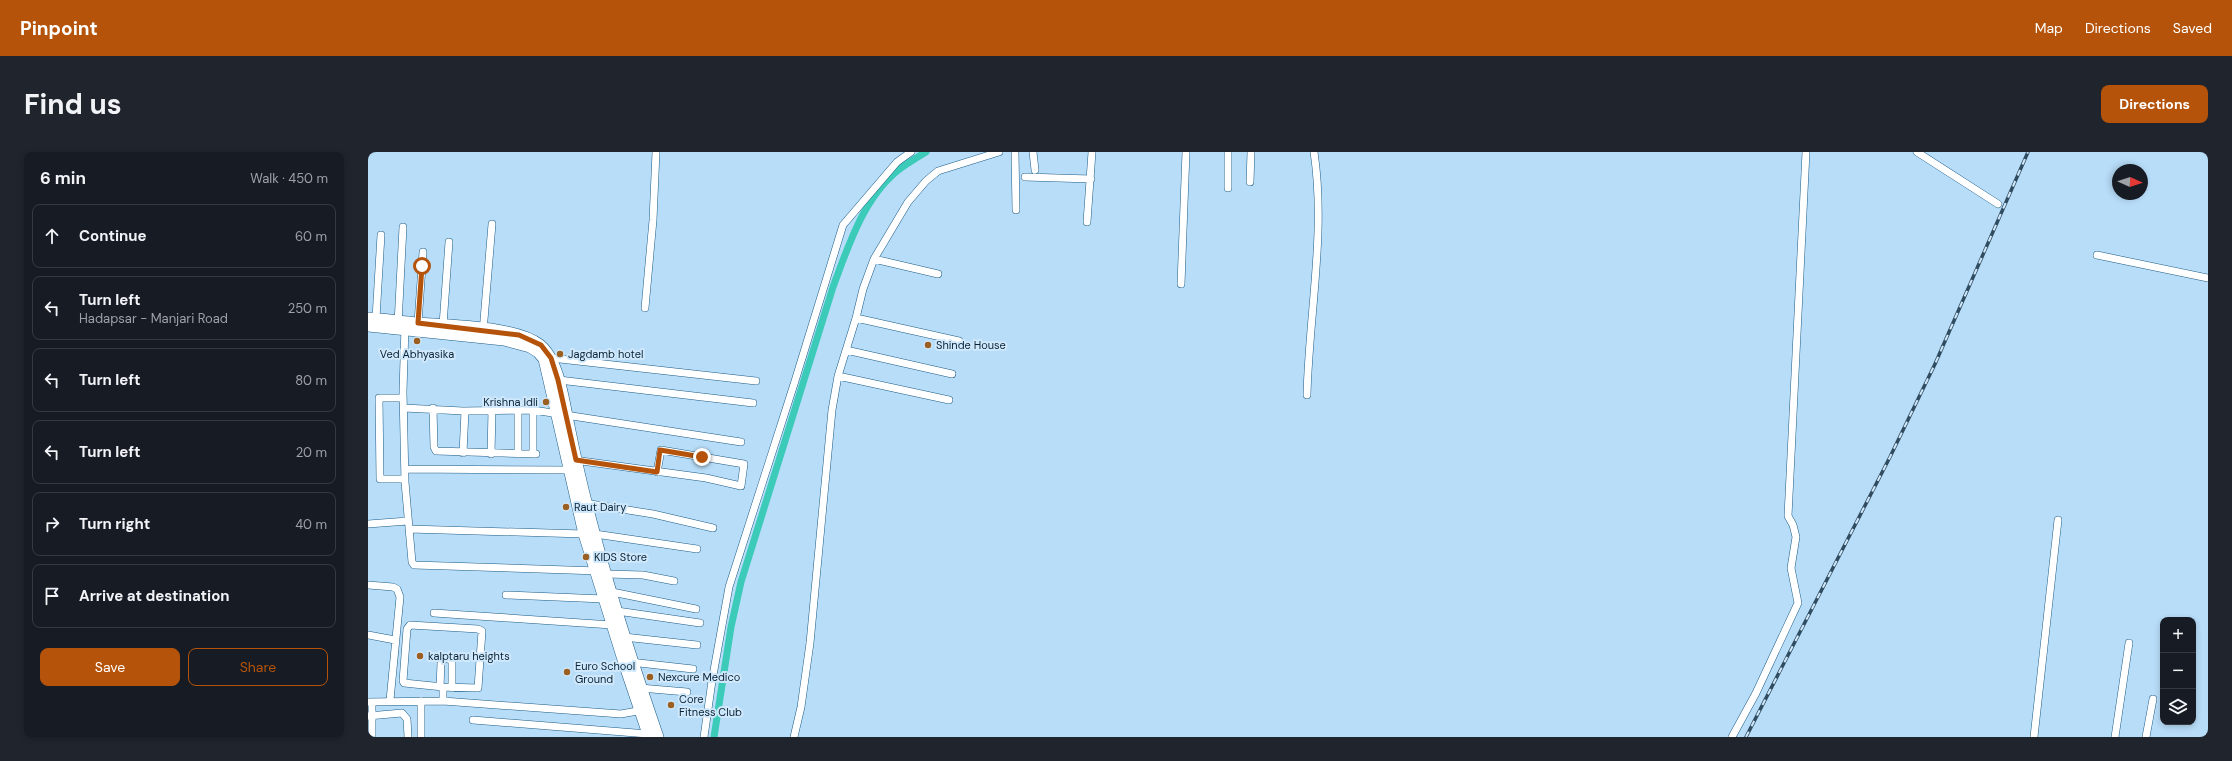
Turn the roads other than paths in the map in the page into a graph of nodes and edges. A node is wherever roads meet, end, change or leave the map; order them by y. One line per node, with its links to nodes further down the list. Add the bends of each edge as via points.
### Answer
1 (656, 152): 31 (street)
2 (911, 152): 105 (street, via 897,162 843,225 729,587)
3 (999, 152): 27 (street, via 938,171 926,181 908,202)
4 (1015, 152): 19 (street)
5 (1033, 152): 13 (street)
6 (1092, 152): 15 (street)
7 (1186, 152): 30 (street)
8 (1228, 152): 17 (street)
9 (1251, 152): 16 (street)
10 (1314, 152): 45 (street, via 1317,171 1317,235)
11 (1806, 152): 107 (street, via 1788,516 1796,537 1791,568 1798,603 1756,694)
12 (1917, 152): 18 (street)
13 (1035, 170)
14 (1025, 177): 15 (street)
15 (1091, 179): 20 (street)
16 (1250, 182)
17 (1228, 188)
18 (1998, 204)
19 (1016, 210)
20 (1087, 222)
21 (492, 224): 37 (street)
22 (403, 227): 35 (street)
23 (381, 235): 33 (street)
24 (449, 242): 36 (street)
25 (423, 252): 34 (street)
26 (2097, 255): 29 (street)
27 (874, 259): 28 (street); 32 (street)
28 (938, 274)
29 (2208, 278)
30 (1181, 284)
31 (645, 308)
32 (856, 318): 38 (street); 39 (street)
33 (371, 320): 35 (main road)
34 (418, 323): 35 (main road); 36 (main road)
35 (401, 325): 37 (main road); 46 (street)
36 (443, 325): 37 (main road)
37 (483, 333): 40 (main road, via 530,338 541,345); 55 (main road, via 521,343 538,352 544,359)
38 (959, 341)
39 (846, 350): 41 (street); 42 (street)
40 (551, 358): 43 (main road); 44 (street)
41 (952, 374)
42 (838, 376): 47 (street); 106 (street, via 832,410 810,643)
43 (558, 380): 48 (street); 55 (main road)
44 (756, 381)
45 (1307, 395)
46 (403, 398): 49 (street); 63 (street, via 379,398 380,479)
47 (949, 400)
48 (753, 403)
49 (404, 408): 50 (street); 61 (street)
50 (433, 408): 53 (street); 57 (street, via 436,451)
51 (492, 410): 53 (street); 54 (street); 58 (street)
52 (533, 410): 54 (street); 55 (street); 59 (street, via 534,454)
53 (465, 411): 57 (street)
54 (518, 411): 59 (street)
55 (562, 415): 56 (street); 60 (main road)
56 (741, 442)
57 (463, 453): 58 (street)
58 (491, 454): 59 (street)
59 (518, 454)
60 (571, 463): 61 (street); 62 (street); 64 (main road)
61 (405, 469): 63 (street)
62 (657, 472): 62 (street, via 741,486 744,464 660,450)
63 (405, 479): 66 (street)
64 (581, 503): 68 (street, via 653,514); 70 (main road)
65 (2058, 520): 108 (street)
66 (408, 521): 67 (street); 69 (street)
67 (368, 524)
68 (713, 528)
69 (410, 530): 70 (street); 72 (street, via 412,562 418,566 521,567)
70 (590, 534): 71 (street); 72 (main road)
71 (697, 549)
72 (602, 572): 73 (street, via 643,575); 76 (main road)
73 (674, 581)
74 (368, 585): 84 (street, via 393,588 398,592)
75 (506, 595): 76 (street)
76 (608, 595): 77 (street); 78 (main road); 81 (main road)
77 (696, 609)
78 (617, 610): 80 (street); 83 (main road)
79 (434, 613): 81 (street)
80 (700, 623)
81 (612, 625): 87 (main road)
82 (368, 635): 84 (street)
83 (624, 637): 86 (street); 87 (main road)
84 (395, 640): 94 (street)
85 (2129, 643): 109 (street)
86 (697, 645)
87 (628, 663): 88 (street); 91 (main road); 98 (main road)
88 (694, 669)
89 (441, 687): 90 (street); 90 (street, via 441,663 447,658 452,660); 90 (street, via 403,681 407,629 410,625 482,631 478,688); 96 (street)
90 (452, 688)
91 (640, 688): 92 (street); 98 (main road)
92 (687, 692)
93 (2153, 699): 110 (street)
94 (390, 700): 95 (street); 97 (street)
95 (421, 701): 96 (street); 104 (street)
96 (443, 701): 98 (street, via 621,714 627,717)
97 (370, 702): 99 (street)
98 (645, 713): 101 (main road)
99 (370, 715): 102 (street); 103 (street, via 402,713 407,719)
100 (473, 720): 101 (street)
101 (652, 736)
102 (372, 737)
103 (408, 737)
104 (421, 737)
105 (704, 737)
106 (794, 737)
107 (1732, 737)
108 (2034, 737)
109 (2115, 737)
110 (2146, 737)

